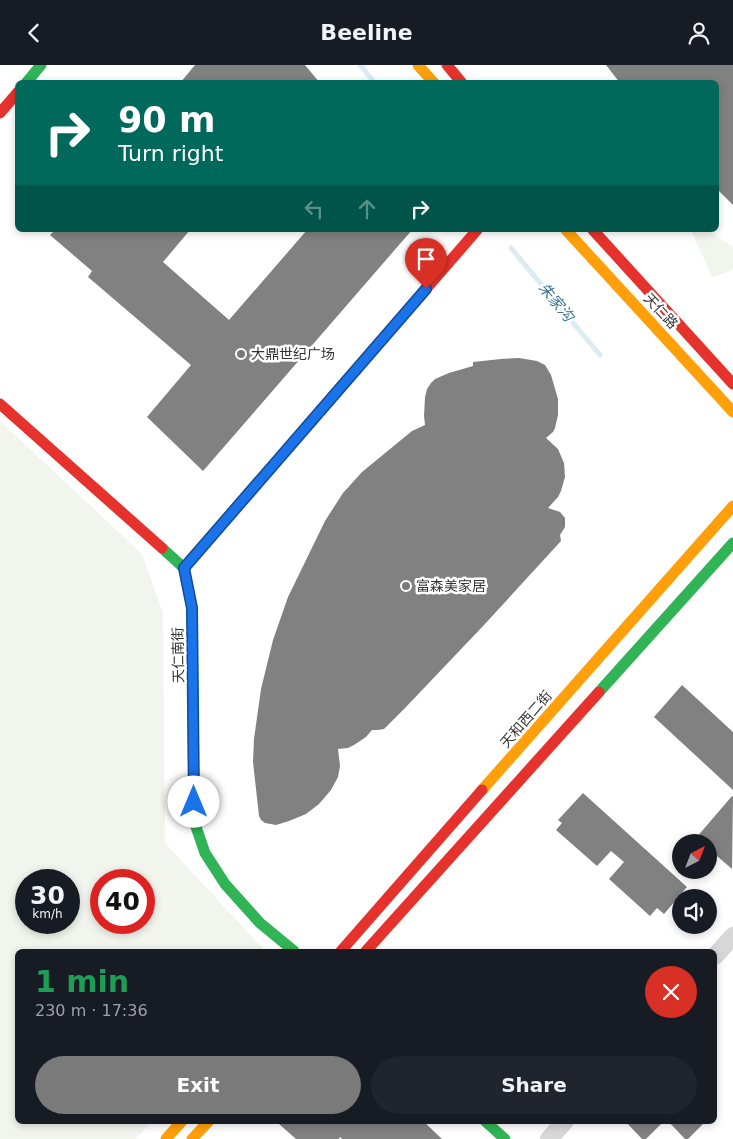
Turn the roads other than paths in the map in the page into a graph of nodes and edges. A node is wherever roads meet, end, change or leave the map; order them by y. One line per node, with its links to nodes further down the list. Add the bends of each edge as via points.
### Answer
1 (40, 65): 4 (street)
2 (418, 65): 5 (street)
3 (447, 65): 6 (street)
4 (28, 80)
5 (431, 80)
6 (460, 80)
7 (15, 96): 8 (street)
8 (0, 113)
9 (475, 232): 17 (street)
10 (568, 232): 14 (street, 天仁路)
11 (596, 232): 12 (street, 天仁路)
12 (733, 384)
13 (0, 404): 17 (street)
14 (733, 412)
15 (733, 506): 20 (street, 天和西二街)
16 (733, 543): 21 (street)
17 (184, 568): 19 (street, 天仁南街, via 192,608 194,821 205,853 225,884 260,923)
18 (733, 936): 22 (street)
19 (292, 949)
20 (343, 949)
21 (368, 949)
22 (717, 954)
23 (179, 1124): 27 (street)
24 (206, 1124): 28 (street)
25 (488, 1124): 29 (street)
26 (562, 1124): 30 (street)
27 (166, 1139)
28 (192, 1139)
29 (505, 1139)
30 (549, 1139)

